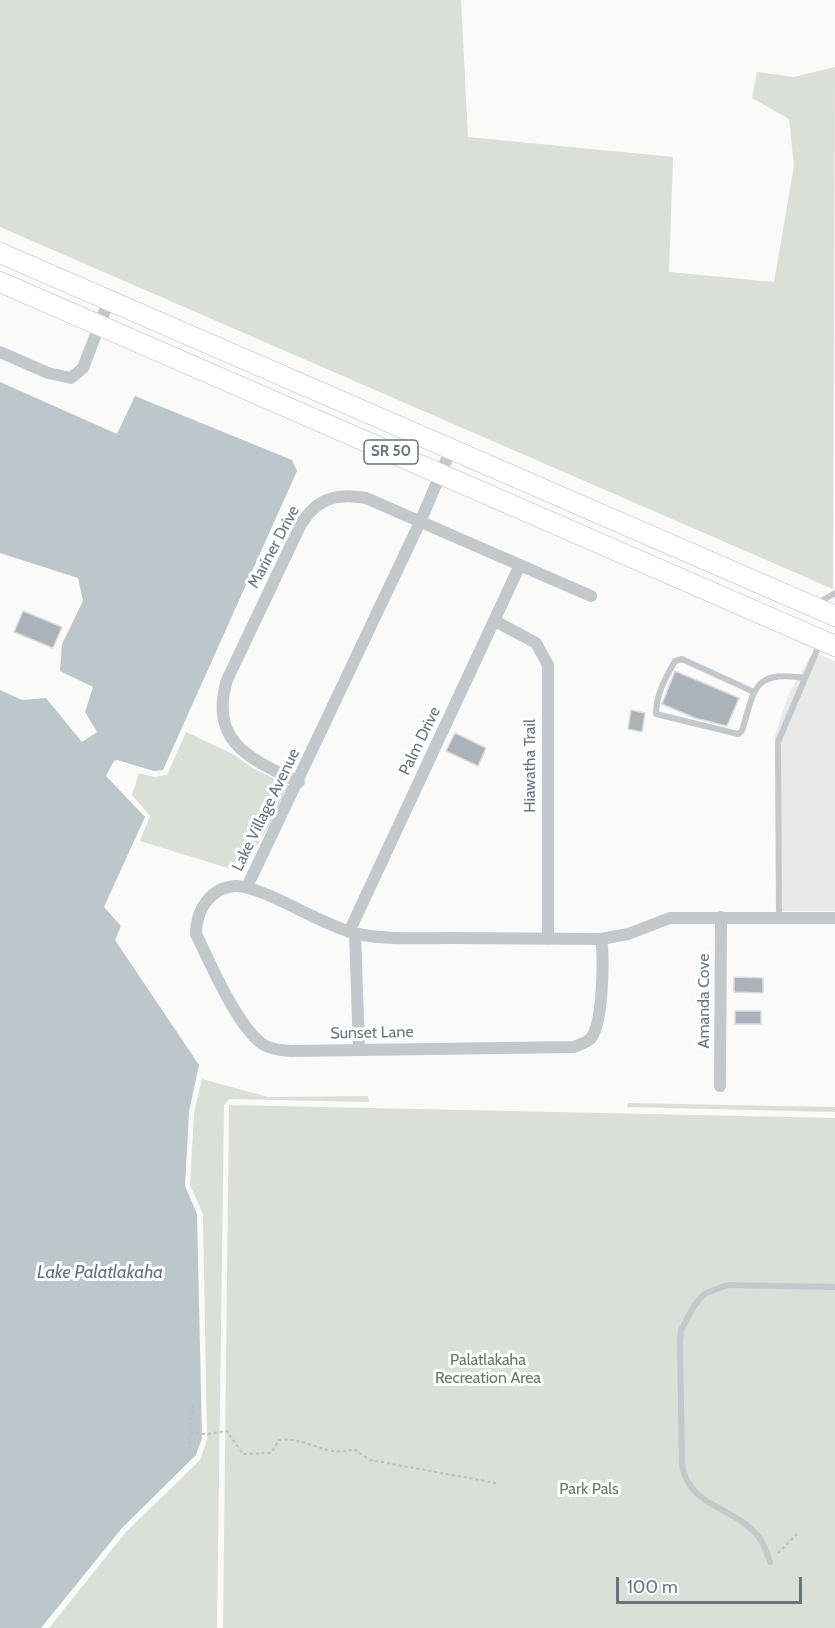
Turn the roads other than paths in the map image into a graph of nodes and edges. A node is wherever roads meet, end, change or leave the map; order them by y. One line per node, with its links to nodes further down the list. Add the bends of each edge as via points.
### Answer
1 (0, 253): 3 (highway, SR 50)
2 (0, 282): 4 (highway, SR 50)
3 (109, 300): 4 (street); 6 (highway, SR 50)
4 (98, 325): 5 (street, via 83,368 71,378 48,373); 7 (highway, SR 50)
5 (0, 352)
6 (452, 449): 7 (street, Lake Village Avenue); 12 (highway, SR 50)
7 (441, 474): 8 (street, Lake Village Avenue); 15 (highway, SR 50)
8 (421, 520): 9 (street, Mariner Drive); 18 (street, Lake Village Avenue); 18 (street, Mariner Drive, via 352,495 327,498 318,504 302,524 227,681 224,719 232,742 254,761)
9 (520, 565): 11 (street, Mariner Drive); 14 (street, Palm Drive)
10 (835, 593): 12 (lane)
11 (591, 596)
12 (812, 606): 13 (highway, SR 50)
13 (835, 616)
14 (495, 621): 23 (street, Palm Drive); 24 (street, Hiawatha Trail, via 536,644 548,664)
15 (828, 643): 16 (lane)
16 (805, 678): 17 (lane, via 778,674 764,680); 21 (lane, via 778,742)
17 (754, 692): 17 (lane, via 738,735 656,714 664,681 675,661 682,659)
18 (299, 783): 19 (street, Lake Village Avenue)
19 (247, 887): 23 (street, Lake Village Avenue); 26 (street, Sunset Lane, via 224,888 206,900 196,934 226,994 255,1038 265,1046 283,1050)
20 (721, 917): 21 (street, Lake Village Avenue); 25 (street, Lake Village Avenue, via 670,918 628,934); 27 (street, Amanda Cove)
21 (779, 918): 22 (street, Lake Village Avenue)
22 (835, 918)
23 (352, 932): 24 (street, Lake Village Avenue, via 391,938); 26 (street, Palm Drive)
24 (548, 939): 25 (street, Lake Village Avenue)
25 (601, 939): 26 (street, Sunset Lane, via 599,1014 587,1042 565,1048)
26 (359, 1049)
27 (720, 1086)
28 (835, 1287): 29 (lane, via 739,1285 714,1289 694,1306 681,1330 685,1480 694,1493 758,1536)
29 (770, 1562)

